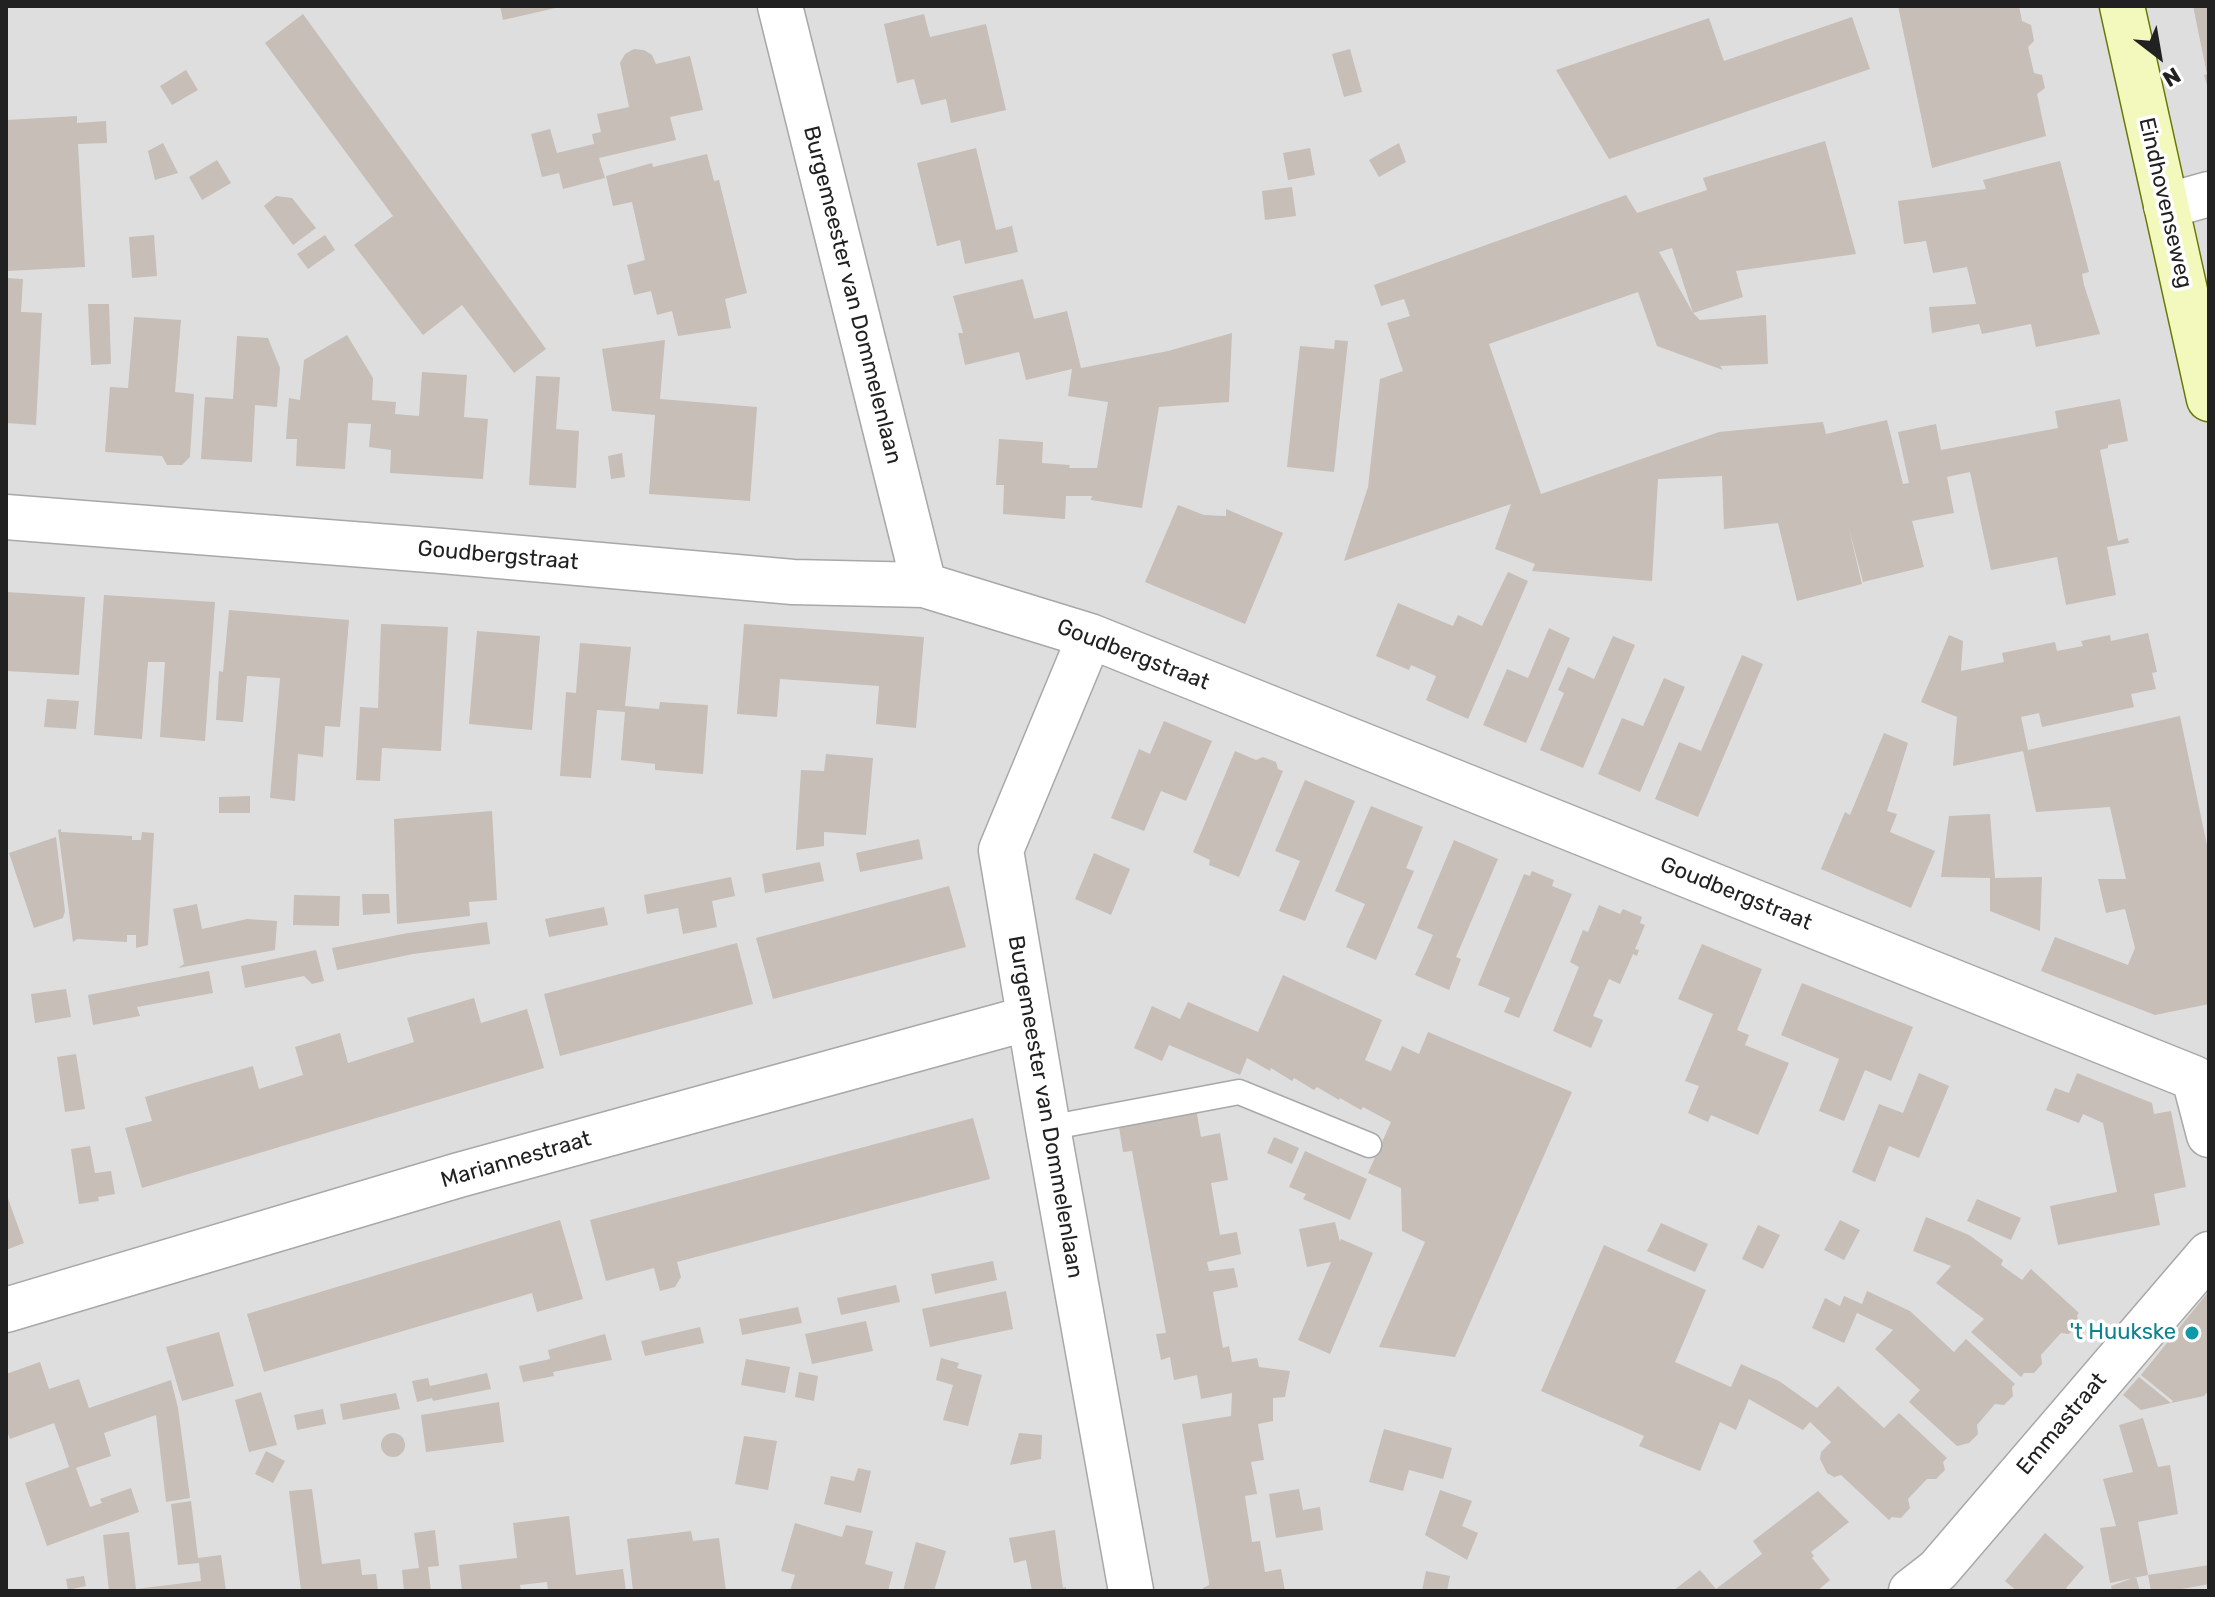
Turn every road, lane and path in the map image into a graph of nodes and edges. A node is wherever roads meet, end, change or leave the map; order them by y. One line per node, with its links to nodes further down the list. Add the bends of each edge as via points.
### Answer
1 (780, 6): 7 (street, Burgemeester van Dommelenlaan)
2 (2122, 6): 4 (main road, Eindhovenseweg)
3 (2209, 194): 4 (street)
4 (2166, 206): 5 (main road, Eindhovenseweg)
5 (2209, 399)
6 (6, 517): 7 (street, Goudbergstraat, via 793,582)
7 (924, 585): 8 (street, Goudbergstraat)
8 (1090, 636): 9 (street, Burgemeester van Dommelenlaan, via 1001,850); 11 (street, Goudbergstraat, via 2194,1078)
9 (1029, 1018): 10 (street, Burgemeester van Dommelenlaan); 14 (street, Mariannestraat, via 474,1171)
10 (1048, 1128): 12 (lane, via 1239,1092); 16 (street, Burgemeester van Dommelenlaan)
11 (2209, 1135)
12 (1369, 1145)
13 (2209, 1254): 15 (street, Emmastraat)
14 (6, 1310)
15 (1935, 1584)
16 (1131, 1591)

